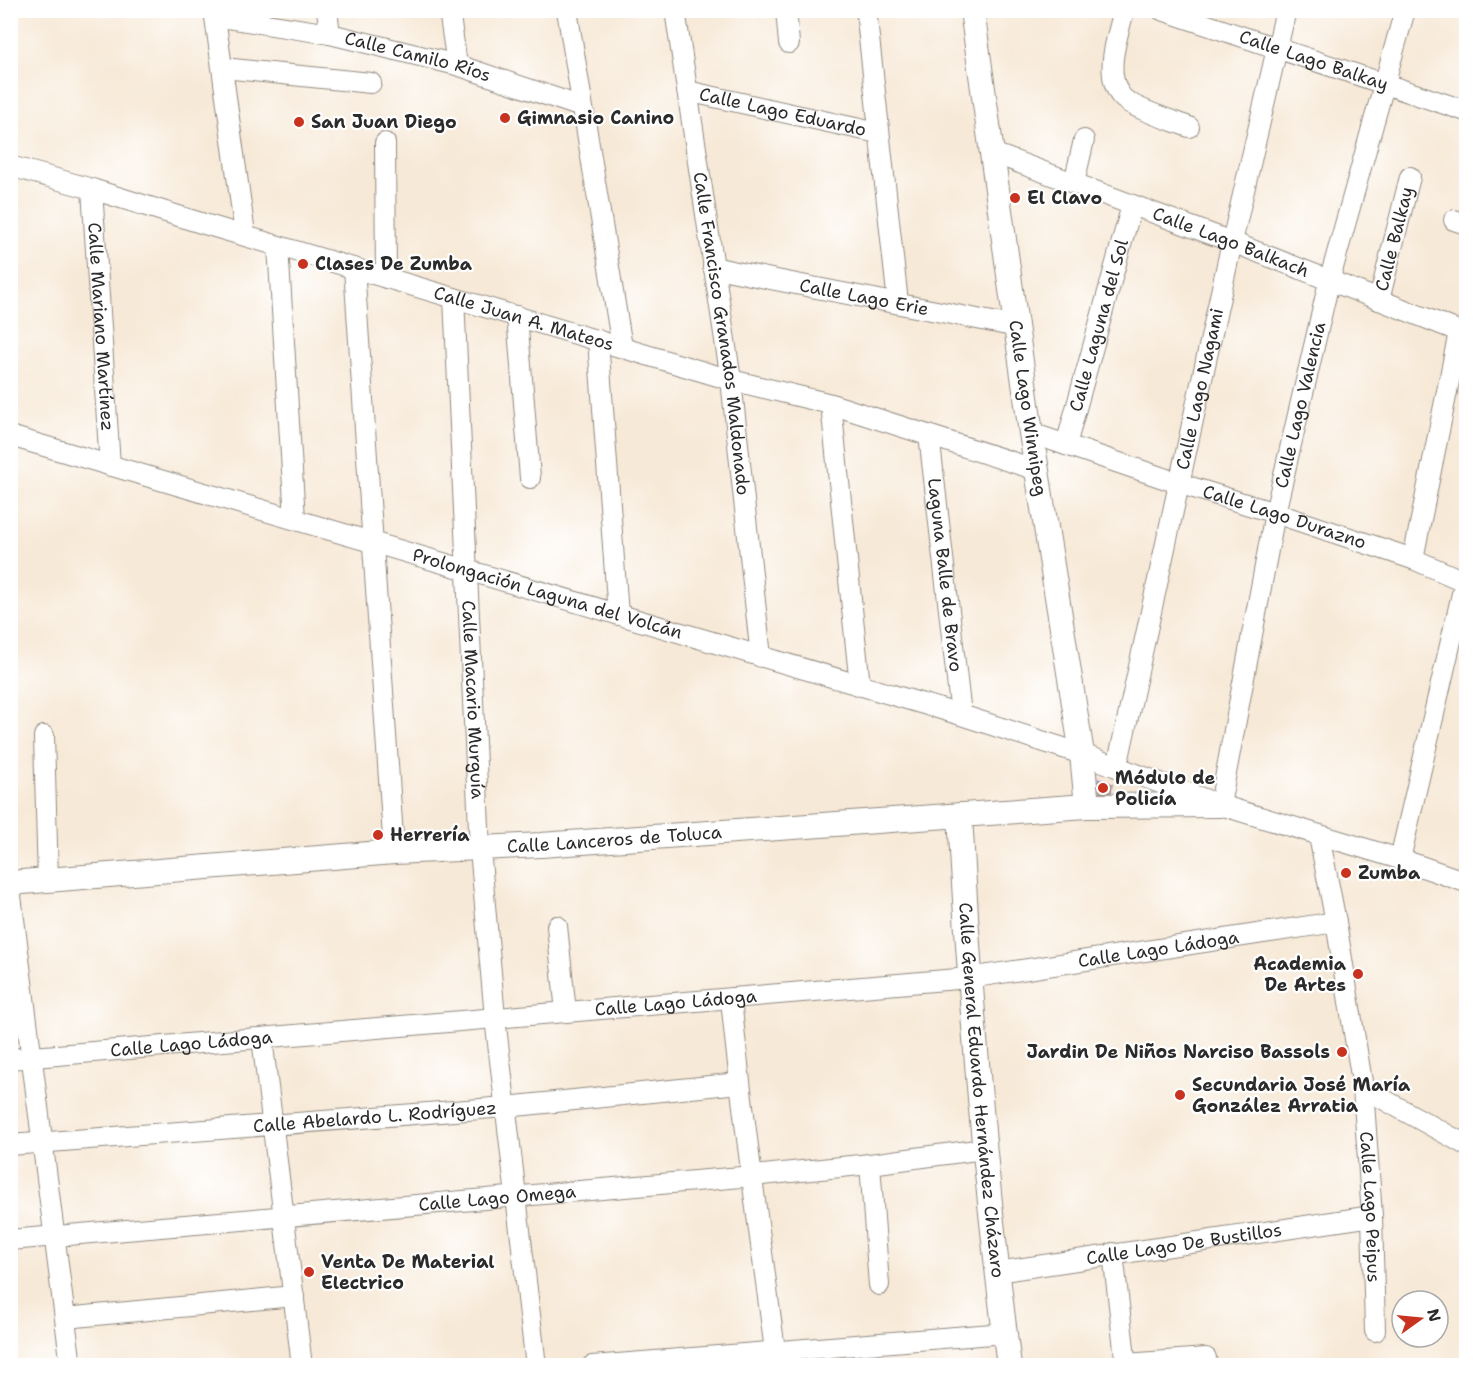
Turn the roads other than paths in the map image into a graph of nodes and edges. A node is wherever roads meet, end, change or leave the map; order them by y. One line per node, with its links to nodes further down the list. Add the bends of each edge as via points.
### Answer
1 (327, 10): 13 (street)
2 (449, 10): 16 (street)
3 (567, 10): 21 (street)
4 (675, 10): 20 (street, Calle Francisco Granados Maldonado)
5 (786, 10): 14 (street)
6 (866, 10): 24 (street, Calle Lago Eduardo)
7 (972, 10): 27 (main road, Calle Lago Winnipeg)
8 (1124, 10): 23 (street, via 1112,72 1121,96)
9 (1162, 10): 15 (street, Calle Lago Balkay)
10 (1286, 10): 15 (street, Calle Lago Nagami)
11 (1405, 10): 18 (street, Calle Lago Valencia)
12 (215, 13): 13 (street, Calle Camilo Ríos); 17 (street)
13 (330, 34): 16 (street, Calle Camilo Ríos)
14 (789, 43)
15 (1277, 48): 18 (street, Calle Lago Balkay); 34 (street, Calle Lago Nagami)
16 (457, 65): 21 (street, Calle Camilo Ríos)
17 (223, 68): 19 (street); 33 (street)
18 (1384, 82): 22 (street, Calle Lago Balkay); 39 (street, Calle Lago Valencia)
19 (371, 83)
20 (687, 91): 24 (street, Calle Lago Eduardo); 36 (street, Calle Francisco Granados Maldonado)
21 (582, 107): 47 (street)
22 (1467, 111)
23 (1189, 127)
24 (878, 133): 42 (street, Calle Lago Eduardo)
25 (1084, 140): 30 (street)
26 (385, 143): 38 (street)
27 (993, 153): 30 (street, Calle Lago Balkach); 44 (main road, Calle Lago Winnipeg)
28 (10, 166): 31 (street, Calle Juan A. Mateos)
29 (1410, 177): 41 (street, Calle Balkay)
30 (1074, 183): 32 (street, Calle Lago Balkach)
31 (92, 189): 33 (street, Calle Juan A. Mateos); 54 (street, Calle Mariano Martínez)
32 (1132, 205): 34 (street, Calle Lago Balkach); 53 (street, Calle Laguna del Sol)
33 (245, 234): 35 (street, Calle Juan A. Mateos)
34 (1232, 242): 39 (street, Calle Lago Balkach); 57 (street, Calle Lago Nagami)
35 (278, 246): 37 (street, Calle Juan A. Mateos); 59 (street)
36 (713, 267): 42 (street, Calle Lago Erie); 48 (street, Calle Francisco Granados Maldonado)
37 (354, 268): 38 (street, Calle Juan A. Mateos); 60 (street)
38 (386, 278): 40 (street, Calle Juan A. Mateos)
39 (1329, 282): 41 (street, Calle Lago Balkach); 58 (street, Calle Lago Valencia)
40 (454, 298): 43 (street, Calle Juan A. Mateos); 62 (street, Calle Macario Murguía)
41 (1379, 300): 45 (street, Calle Lago Balkach)
42 (898, 303): 44 (street, Calle Lago Erie)
43 (517, 316): 46 (street, Calle Juan A. Mateos); 56 (street)
44 (1017, 327): 50 (main road, Calle Lago Winnipeg)
45 (1463, 333): 61 (street)
46 (598, 340): 47 (street, Calle Juan A. Mateos); 64 (street)
47 (622, 347): 48 (street, Calle Juan A. Mateos)
48 (731, 380): 49 (street, Calle Juan A. Mateos); 65 (street, Calle Francisco Granados Maldonado)
49 (831, 404): 51 (street, Calle Juan A. Mateos); 66 (street)
50 (1031, 433): 53 (street, Calle Lago Durazno); 55 (main road, Calle Lago Winnipeg)
51 (929, 435): 55 (street, Calle Juan A. Mateos); 67 (street, Laguna Balle de Bravo)
52 (10, 436): 54 (street, Prolongación Laguna del Volcán)
53 (1066, 445): 57 (street, Calle Lago Durazno)
54 (110, 466): 59 (street, Prolongación Laguna del Volcán)
55 (1037, 470): 69 (main road, Calle Lago Winnipeg)
56 (530, 478)
57 (1178, 483): 58 (street, Calle Lago Durazno); 70 (street, Calle Lago Nagami)
58 (1275, 513): 61 (street, Calle Lago Durazno); 71 (street, Calle Lago Valencia)
59 (295, 519): 60 (street, Prolongación Laguna del Volcán)
60 (373, 542): 62 (street, Prolongación Laguna del Volcán); 76 (street)
61 (1413, 559): 63 (street, Calle Lago Durazno)
62 (467, 570): 64 (street, Prolongación Laguna del Volcán); 75 (street, Calle Macario Murguía)
63 (1466, 582): 77 (street)
64 (618, 615): 65 (street, Prolongación Laguna del Volcán)
65 (761, 657): 66 (street, Prolongación Laguna del Volcán)
66 (860, 686): 67 (street, Prolongación Laguna del Volcán)
67 (961, 715): 69 (street, Prolongación Laguna del Volcán)
68 (44, 736): 78 (street)
69 (1082, 754): 70 (street, Prolongación Laguna del Volcán); 72 (main road, Calle Lago Winnipeg)
70 (1117, 767): 71 (street, Prolongación Laguna del Volcán)
71 (1220, 805): 72 (main road, Calle Lanceros de Toluca); 74 (street, Prolongación Laguna del Volcán)
72 (1087, 806): 73 (main road, Calle Lanceros de Toluca)
73 (960, 815): 75 (main road, Calle Lanceros de Toluca); 84 (main road, Calle General Eduardo Hernández Cházaro)
74 (1319, 836): 77 (street, Prolongación Laguna del Volcán); 82 (street, Calle Lago Peipus)
75 (480, 849): 76 (main road, Calle Lanceros de Toluca); 87 (street, Calle Macario Murguía)
76 (394, 852): 78 (main road, Calle Lanceros de Toluca)
77 (1400, 859): 79 (street, Prolongación Laguna del Volcán)
78 (48, 881): 80 (main road, Calle Lanceros de Toluca)
79 (1467, 882)
80 (10, 883)
81 (10, 888): 89 (street)
82 (1336, 922): 84 (street, Calle Lago Ládoga); 92 (street, Calle Lago Peipus)
83 (557, 926): 86 (street)
84 (969, 978): 85 (street, Calle Lago Ládoga); 98 (main road, Calle General Eduardo Hernández Cházaro)
85 (731, 998): 86 (street, Calle Lago Ládoga); 91 (street)
86 (566, 1012): 87 (street, Calle Lago Ládoga)
87 (495, 1018): 88 (street, Calle Lago Ládoga); 93 (street, Calle Macario Murguía)
88 (262, 1038): 89 (street, Calle Lago Ládoga); 94 (street)
89 (32, 1057): 90 (street, Calle Lago Ládoga); 95 (street)
90 (10, 1059)
91 (739, 1083): 93 (street, Calle Abelardo L. Rodríguez); 100 (street)
92 (1363, 1088): 97 (street); 102 (street, Calle Lago Peipus)
93 (506, 1107): 94 (street, Calle Abelardo L. Rodríguez); 101 (street, Calle Macario Murguía)
94 (273, 1124): 95 (street, Calle Abelardo L. Rodríguez); 103 (street)
95 (42, 1142): 96 (street, Calle Abelardo L. Rodríguez); 104 (street)
96 (10, 1144)
97 (1467, 1145)
98 (984, 1149): 99 (street, Calle Lago Omega); 107 (main road, Calle General Eduardo Hernández Cházaro)
99 (870, 1164): 100 (street, Calle Lago Omega); 108 (street)
100 (753, 1176): 101 (street, Calle Lago Omega); 113 (street)
101 (516, 1197): 103 (street, Calle Lago Omega); 118 (street, Calle Macario Murguía)
102 (1372, 1216): 106 (street, Calle Lago De Bustillos); 111 (street, Calle Lago Peipus)
103 (284, 1217): 104 (street, Calle Lago Omega); 109 (street)
104 (55, 1237): 105 (street, Calle Lago Omega); 110 (street)
105 (10, 1240)
106 (1113, 1253): 107 (street, Calle Lago De Bustillos); 121 (street)
107 (997, 1272): 112 (main road, Calle General Eduardo Hernández Cházaro)
108 (879, 1285)
109 (294, 1296): 110 (street); 117 (street)
110 (65, 1318): 116 (street)
111 (1375, 1331)
112 (1005, 1333): 113 (street); 120 (main road, Calle General Eduardo Hernández Cházaro)
113 (777, 1358): 115 (street)
114 (1206, 1358): 121 (street)
115 (685, 1362): 119 (street)
116 (71, 1365)
117 (302, 1365)
118 (536, 1365)
119 (592, 1365)
120 (1009, 1365)
121 (1126, 1365)

